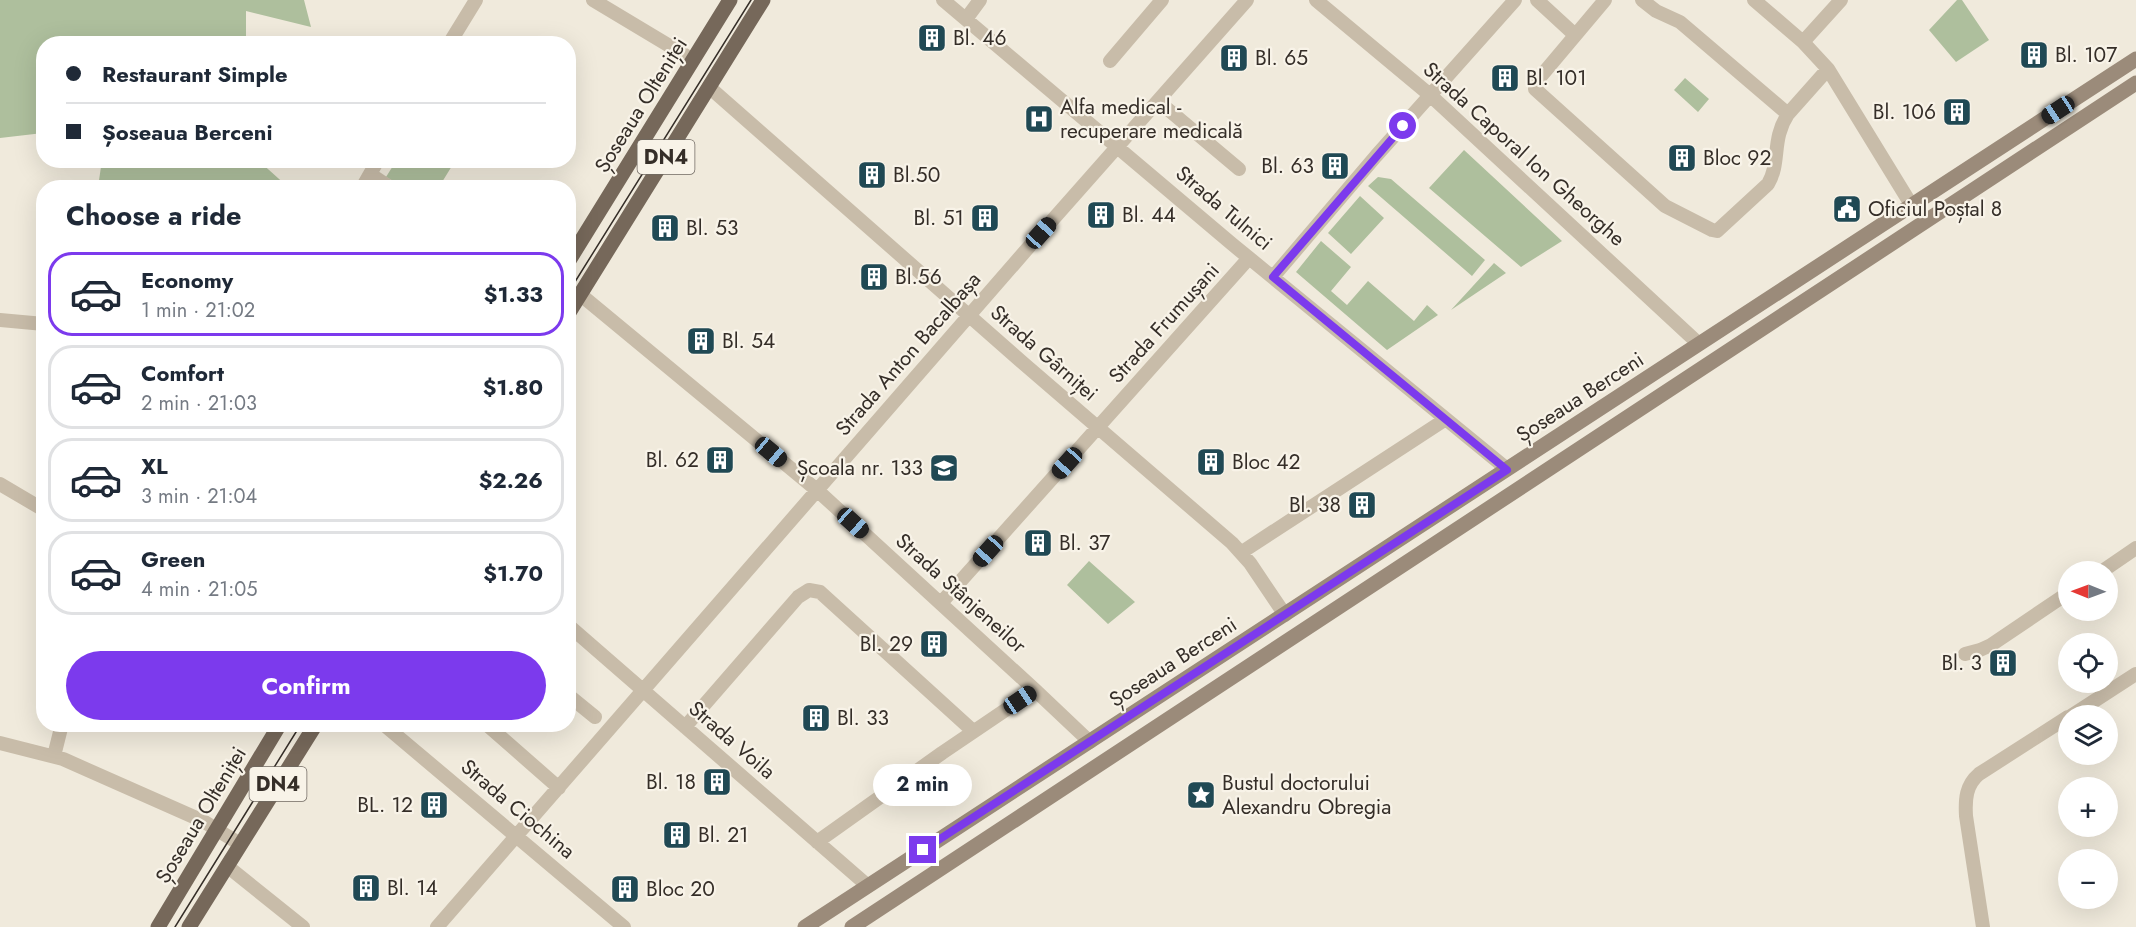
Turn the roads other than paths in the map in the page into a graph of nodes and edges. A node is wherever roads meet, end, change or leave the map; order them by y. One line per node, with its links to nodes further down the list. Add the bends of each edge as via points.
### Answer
1 (476, 0): 20 (street)
2 (593, 0): 23 (street)
3 (730, 0): 23 (main road, Șoseaua Olteniței)
4 (763, 0): 27 (main road, DN4)
5 (943, 0): 18 (street, Strada Tulnici)
6 (980, 0): 18 (street)
7 (1162, 0): 24 (street)
8 (1247, 0): 29 (street, Strada Anton Bacalbașa)
9 (1316, 0): 28 (street, Strada Caporal Ion Gheorghe)
10 (1515, 0): 28 (street)
11 (1537, 0): 19 (street)
12 (1605, 0): 19 (street)
13 (1642, 0): 17 (street)
14 (1666, 0): 17 (street)
15 (1754, 0): 21 (street)
16 (1841, 0): 21 (street)
17 (1656, 11): 30 (street, via 1680,22)
18 (966, 19): 31 (street, Strada Tulnici)
19 (1575, 35): 30 (street, via 1536,81 1536,92 1665,206 1713,231 1719,230 1768,184 1778,134)
20 (454, 36)
21 (1803, 42): 25 (street)
22 (2136, 59): 37 (main road, Șoseaua Berceni)
23 (693, 60): 38 (main road, Șoseaua Olteniței / DN4)
24 (1110, 61)
25 (1828, 69): 30 (street); 37 (street)
26 (2136, 83): 43 (main road, Șoseaua Berceni)
27 (709, 87): 42 (main road, DN4); 45 (street, Strada Gârniței)
28 (1430, 95): 40 (street); 48 (street, Strada Caporal Ion Gheorghe)
29 (1158, 101): 31 (street, Strada Anton Bacalbașa); 33 (street)
30 (1788, 114)
31 (1118, 146): 39 (street, Strada Tulnici); 45 (street, Strada Anton Bacalbașa)
32 (373, 168): 34 (street)
33 (1239, 169)
34 (370, 174): 35 (street); 36 (street)
35 (367, 180)
36 (379, 180)
37 (1912, 206): 41 (main road, Șoseaua Berceni)
38 (576, 249)
39 (1249, 258): 40 (street, Strada Tulnici); 50 (street, Strada Frumușani)
40 (1273, 277): 49 (street, Strada Tulnici)
41 (1794, 282): 43 (main road); 48 (main road, Șoseaua Berceni)
42 (581, 295): 44 (main road, DN4); 53 (street, Strada Stânjeneilor)
43 (1805, 300): 59 (main road, Șoseaua Berceni)
44 (576, 302)
45 (969, 316): 50 (street, Strada Gârniței); 53 (street, Strada Anton Bacalbașa)
46 (0, 320): 47 (street)
47 (36, 323)
48 (1699, 344): 51 (main road, Șoseaua Berceni)
49 (1446, 419): 51 (street, Strada Tulnici); 56 (street)
50 (1099, 428): 56 (street, Strada Gârniței); 61 (street, Strada Frumușani)
51 (1507, 470): 58 (main road, Șoseaua Berceni)
52 (1, 488): 54 (street)
53 (818, 491): 61 (street, Strada Stânjeneilor); 67 (street, Strada Anton Bacalbașa)
54 (36, 506)
55 (2136, 548): 57 (street)
56 (1242, 552): 62 (street, Strada Gârniței)
57 (2117, 561)
58 (1344, 576): 59 (main road); 62 (main road, Șoseaua Berceni)
59 (1357, 594): 74 (main road, Șoseaua Berceni)
60 (2058, 600): 64 (street, via 1991,645)
61 (941, 603): 66 (street, Strada Stânjeneilor)
62 (1285, 615): 70 (main road, Șoseaua Berceni)
63 (576, 632): 67 (street, Strada Voila)
64 (1965, 654)
65 (2136, 674): 69 (street)
66 (1035, 690): 75 (street); 81 (street, Strada Stânjeneilor)
67 (644, 691): 73 (street, Strada Voila); 84 (street, Strada Anton Bacalbașa)
68 (576, 702): 71 (street)
69 (2087, 705)
70 (1142, 708): 74 (main road); 81 (main road, Șoseaua Berceni)
71 (595, 717)
72 (2058, 724): 98 (street, via 1979,774 1970,785 1966,816)
73 (685, 727): 75 (street, via 808,590 820,592); 87 (street, Strada Voila)
74 (1155, 728): 97 (main road, Șoseaua Berceni)
75 (973, 731): 87 (street)
76 (60, 732): 83 (street)
77 (275, 732): 85 (main road, Șoseaua Olteniței / DN4)
78 (311, 732): 88 (main road, DN4)
79 (393, 732): 86 (street, Strada Ciochina)
80 (495, 732): 84 (street)
81 (1090, 742): 90 (main road, Șoseaua Berceni)
82 (0, 743): 83 (street)
83 (54, 756): 85 (street)
84 (559, 788): 86 (street, Strada Anton Bacalbașa)
85 (217, 829): 88 (street); 91 (main road, Șoseaua Olteniței / DN4)
86 (517, 836): 94 (street, Strada Anton Bacalbașa); 95 (street, Strada Ciochina)
87 (818, 842): 90 (street, Strada Voila)
88 (240, 844): 89 (main road, DN4)
89 (227, 866): 92 (main road, DN4); 93 (street)
90 (868, 886): 96 (main road, Șoseaua Berceni)
91 (158, 927)
92 (189, 927)
93 (303, 927)
94 (437, 927)
95 (624, 927)
96 (805, 927)
97 (852, 927)
98 (1983, 927)

